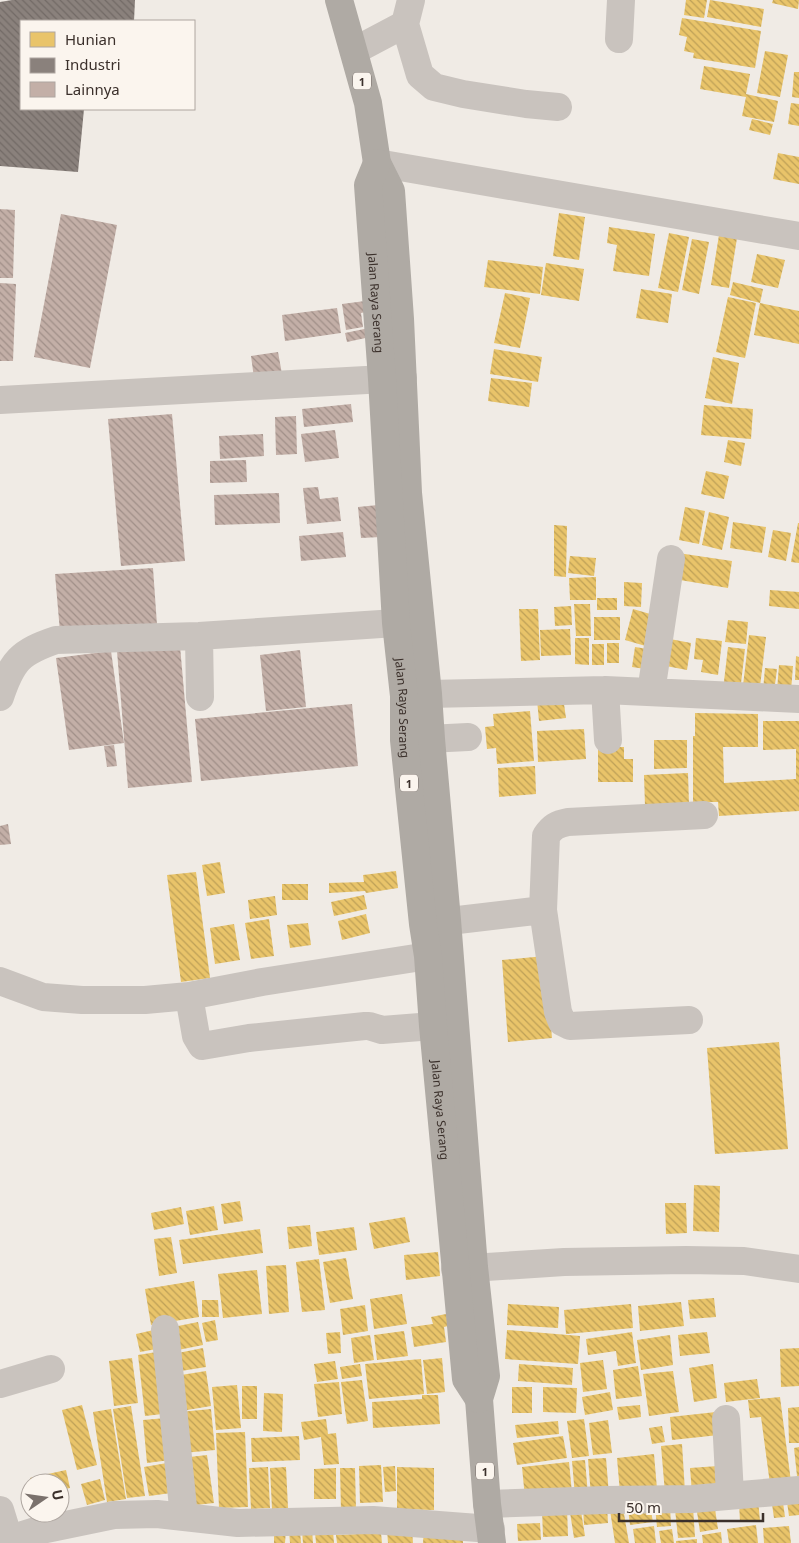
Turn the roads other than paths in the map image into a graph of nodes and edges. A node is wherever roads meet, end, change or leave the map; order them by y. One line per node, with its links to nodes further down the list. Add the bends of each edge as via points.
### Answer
1 (339, 0): 5 (highway, Jalan Raya Serang / 1)
2 (621, 0): 4 (street)
3 (408, 12): 5 (street); 6 (street, via 420,75 434,87)
4 (619, 39)
5 (354, 51): 7 (highway, Jalan Raya Serang / 1, via 368,103)
6 (558, 107)
7 (377, 163): 8 (street); 9 (highway, Jalan Raya Serang / 1, via 368,186)
8 (798, 233)
9 (392, 379): 10 (street); 12 (highway, Jalan Raya Serang / 1); 16 (highway, Jalan Raya Serang / 1, via 408,493)
10 (0, 400)
11 (671, 559): 15 (street)
12 (396, 623): 13 (street); 16 (highway, Jalan Raya Serang / 1)
13 (199, 636): 17 (street, via 56,640 34,647 16,661); 18 (street)
14 (606, 690): 15 (street); 16 (street); 22 (street)
15 (651, 692): 19 (street)
16 (416, 695): 21 (highway, Jalan Raya Serang / 1)
17 (0, 697)
18 (200, 697)
19 (799, 699)
20 (468, 737): 21 (street)
21 (418, 740): 25 (highway, Jalan Raya Serang / 1)
22 (608, 740)
23 (704, 815): 24 (street, via 568,822 551,828 546,836)
24 (543, 910): 25 (street); 29 (street, via 562,1022 570,1026)
25 (435, 922): 26 (highway, Jalan Raya Serang / 1); 31 (highway, Jalan Raya Serang / 1)
26 (428, 956): 28 (street); 30 (highway, Jalan Raya Serang / 1)
27 (0, 981): 28 (street, via 43,996 82,1000)
28 (189, 996): 30 (street, via 196,1036 202,1046 364,1026 382,1030)
29 (689, 1020)
30 (433, 1026): 31 (highway, Jalan Raya Serang / 1)
31 (464, 1268): 32 (street, via 686,1260 744,1261); 41 (highway, Jalan Raya Serang / 1, via 466,1380 479,1399)
32 (799, 1268)
33 (165, 1329): 40 (street)
34 (51, 1369): 35 (street)
35 (0, 1384)
36 (726, 1419): 38 (street)
37 (799, 1490): 38 (street)
38 (730, 1495): 41 (street, via 692,1499 622,1499)
39 (0, 1510): 42 (street)
40 (184, 1517): 41 (street, via 238,1523 373,1520); 42 (street, via 114,1515)
41 (490, 1525)
42 (4, 1540)

